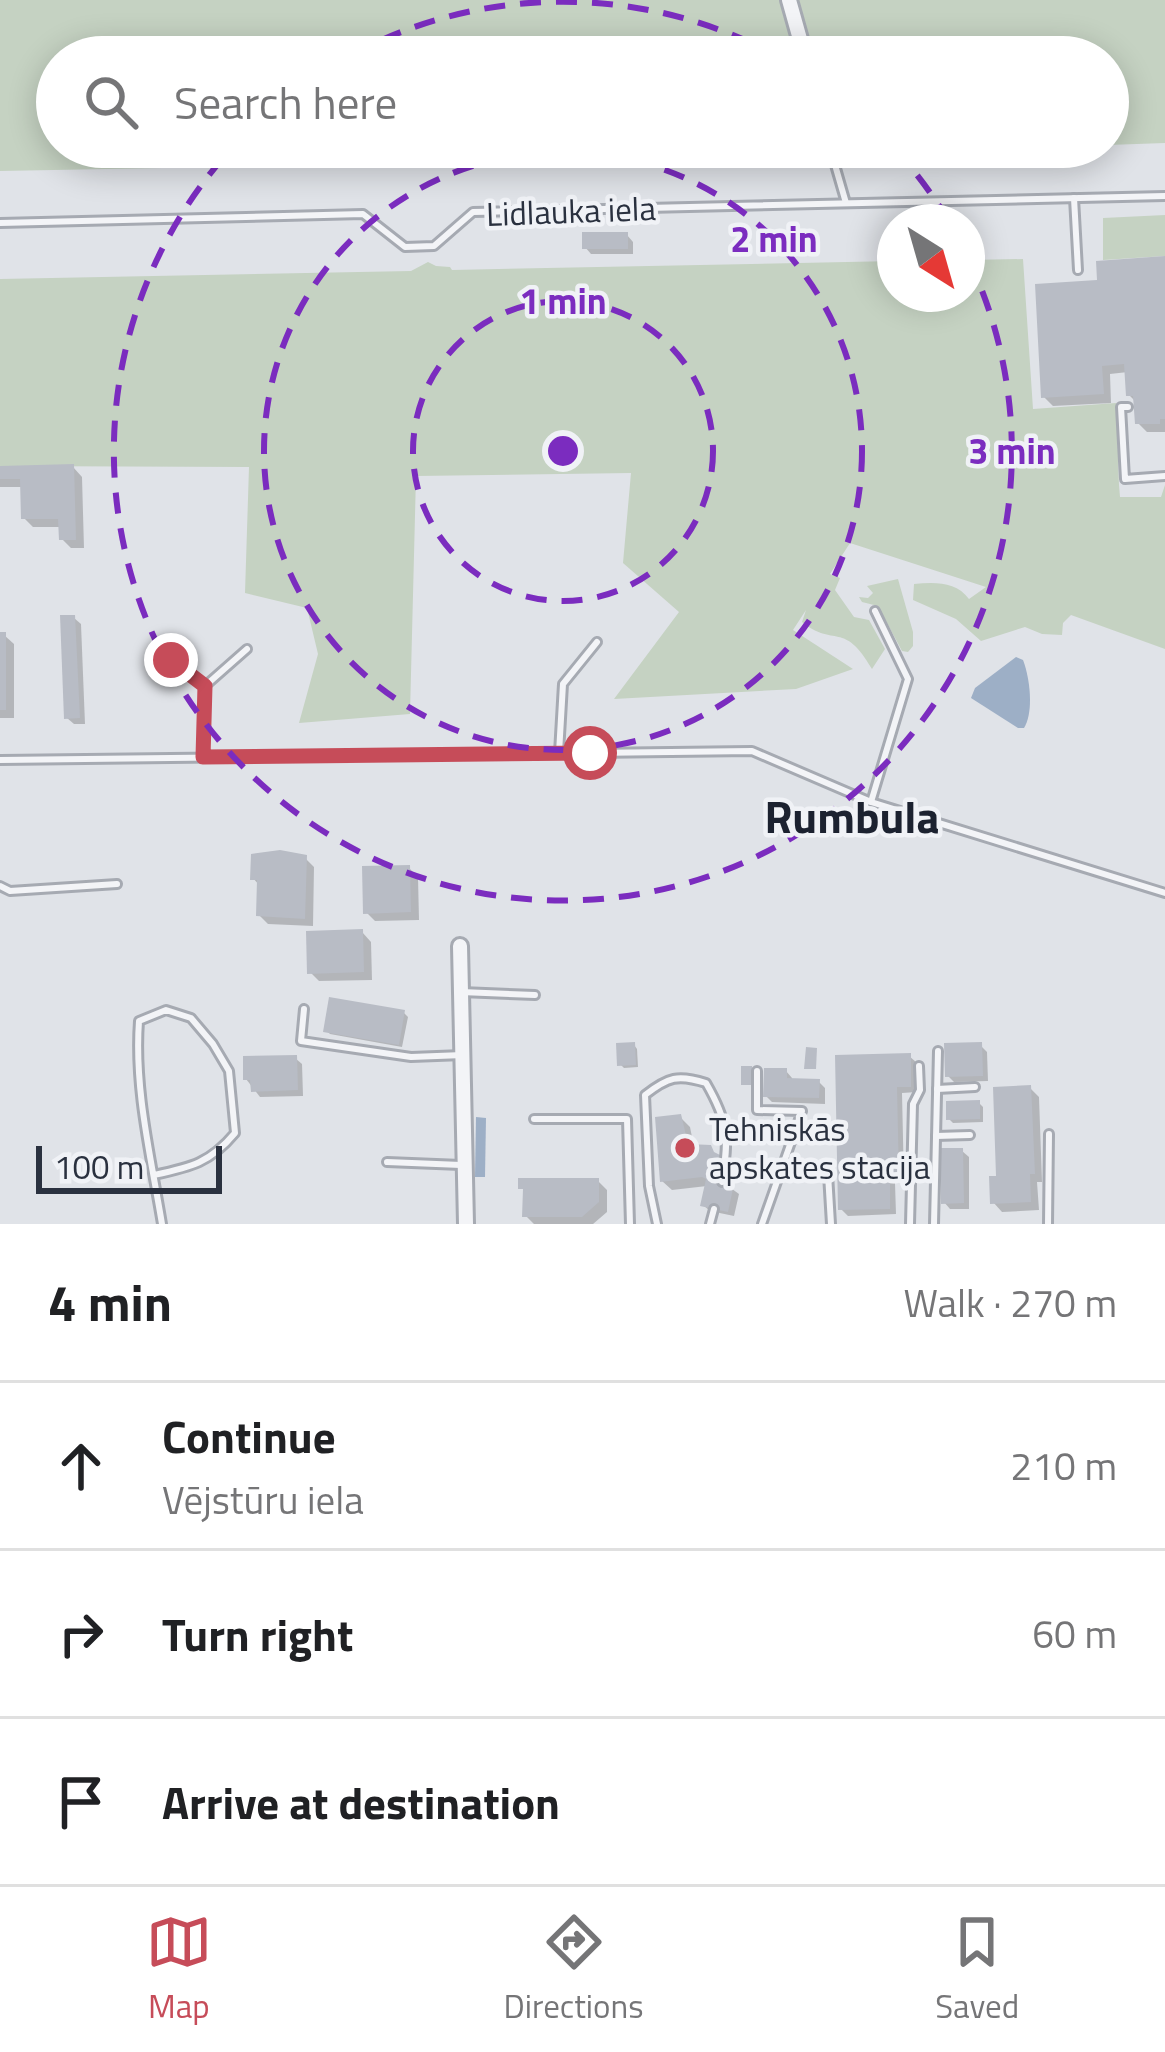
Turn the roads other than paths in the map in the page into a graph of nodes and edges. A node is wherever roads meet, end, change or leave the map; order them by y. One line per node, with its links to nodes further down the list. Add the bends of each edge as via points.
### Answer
1 (788, 0): 2 (street)
2 (799, 36)
3 (836, 168): 6 (lane)
4 (1165, 196): 5 (lane, Lidlauka iela)
5 (1074, 198): 6 (lane, Lidlauka iela); 8 (lane)
6 (847, 203): 7 (lane, Lidlauka iela, via 472,212 434,246 404,248 363,214)
7 (0, 223)
8 (1078, 270)
9 (1128, 407): 10 (lane, via 1121,407 1125,479)
10 (1165, 476)
11 (874, 611): 19 (lane, via 908,679)
12 (597, 642): 16 (lane, via 563,684)
13 (247, 649): 15 (lane)
14 (171, 660): 15 (lane)
15 (205, 686): 17 (lane)
16 (559, 753): 17 (lane); 19 (lane, via 752,752)
17 (203, 757): 18 (lane)
18 (0, 760)
19 (871, 802): 22 (lane)
20 (117, 884): 21 (lane)
21 (0, 886)
22 (1165, 893)
23 (460, 946): 24 (street)
24 (461, 992): 25 (lane); 28 (street)
25 (535, 995)
26 (304, 1010): 28 (lane, via 301,1041 411,1057)
27 (938, 1051): 32 (lane)
28 (463, 1054): 38 (street)
29 (919, 1066): 50 (lane)
30 (757, 1071): 48 (lane, via 758,1110 802,1111)
31 (975, 1087): 32 (lane)
32 (937, 1089): 36 (lane)
33 (534, 1119): 45 (lane, via 627,1119)
34 (1049, 1134): 52 (lane)
35 (970, 1135): 36 (lane)
36 (936, 1136): 51 (lane)
37 (387, 1162): 38 (lane)
38 (465, 1166): 44 (street)
39 (828, 1174): 49 (lane)
40 (154, 1175): 40 (lane, via 136,1058 139,1021 166,1010 191,1018 229,1071 236,1133 217,1155); 43 (lane)
41 (722, 1182): 46 (lane, via 723,1112 706,1083 684,1076 661,1083 645,1095)
42 (714, 1209): 47 (lane)
43 (162, 1224)
44 (466, 1224)
45 (630, 1224)
46 (657, 1224)
47 (710, 1224)
48 (762, 1224)
49 (830, 1224)
50 (910, 1224)
51 (934, 1224)
52 (1048, 1224)

